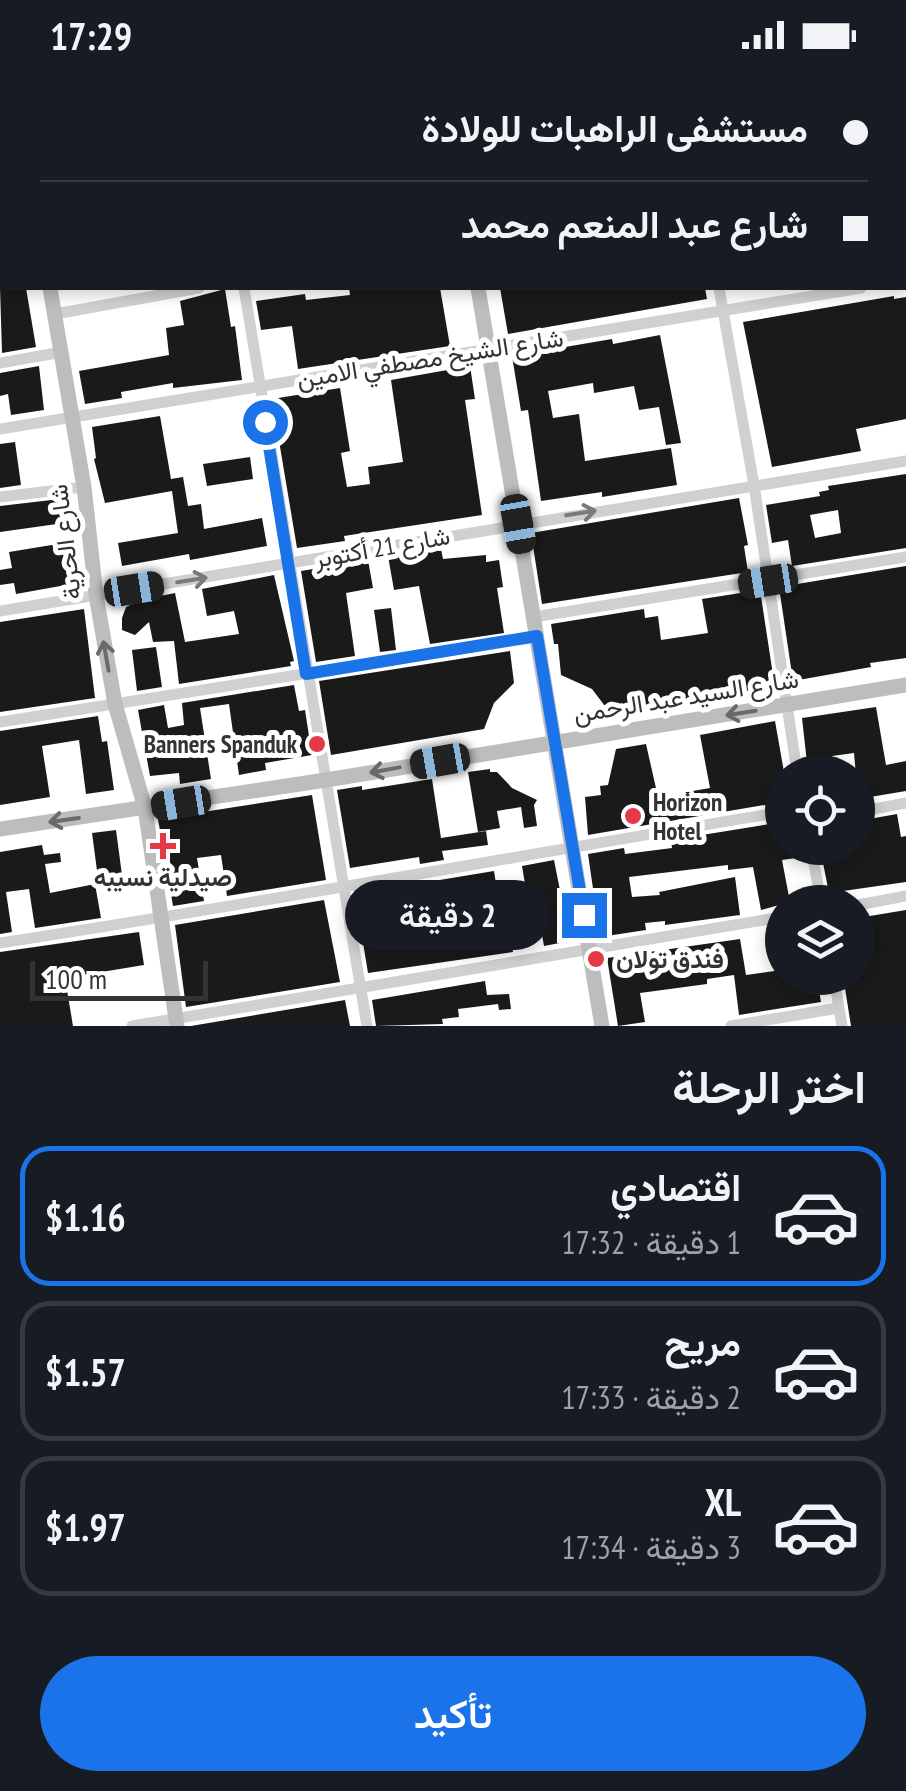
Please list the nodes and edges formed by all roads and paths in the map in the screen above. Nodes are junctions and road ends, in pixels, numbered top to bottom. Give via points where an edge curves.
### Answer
1 (50, 290) edge
2 (188, 290) edge
3 (244, 290) edge
4 (478, 290) edge
5 (719, 290) edge
6 (848, 290) edge
7 (723, 310) junction
8 (55, 314) junction
9 (488, 349) junction
10 (62, 352) junction
11 (0, 363) edge
12 (259, 386) junction
13 (73, 416) junction
14 (0, 428) edge
15 (906, 461) edge
16 (754, 485) junction
17 (84, 487) junction
18 (0, 497) edge
19 (518, 524) junction
20 (906, 557) edge
21 (288, 564) junction
22 (768, 581) junction
23 (96, 596) junction
24 (0, 611) edge
25 (534, 618) junction
26 (537, 636) junction
27 (306, 674) junction
28 (906, 685) edge
29 (115, 704) junction
30 (787, 706) junction
31 (0, 722) edge
32 (554, 741) junction
33 (795, 755) edge
34 (326, 780) junction
35 (906, 802) edge
36 (145, 808) junction
37 (875, 808) edge
38 (765, 815) edge
39 (0, 830) edge
40 (572, 846) junction
41 (342, 885) junction
42 (906, 896) edge
43 (875, 901) edge
44 (160, 919) junction
45 (765, 920) edge
46 (0, 943) edge
47 (589, 950) junction
48 (360, 988) junction
49 (837, 995) edge
50 (839, 1008) junction
51 (176, 1022) edge
52 (132, 1026) edge
53 (367, 1026) edge
54 (602, 1026) edge
55 (731, 1026) edge
56 (842, 1026) edge

1 - 8 street, شارع الحرية
2 - 8 street
3 - 12 street
4 - 9 street
5 - 7 street
6 - 7 street, شارع الشيخ مصطفي الامين
7 - 9 street, شارع الشيخ مصطفي الامين
7 - 16 street
8 - 10 street, شارع الحرية
9 - 12 street, شارع الشيخ مصطفي الامين
9 - 19 street
10 - 11 street
10 - 13 street, شارع الحرية
12 - 13 street, شارع الشيخ مصطفي الامين
12 - 21 street
13 - 14 street, شارع الشيخ مصطفي الامين
13 - 17 street, شارع الحرية
15 - 16 street, شارع 21 أكتوبر
19 -> 16 street, شارع 21 أكتوبر
16 - 22 street
17 - 18 street
17 - 23 street, شارع الحرية
19 - 21 street, شارع 21 أكتوبر
19 - 25 street
20 - 22 street
23 -> 21 street, شارع 21 أكتوبر
21 - 27 street
22 - 25 street
22 - 30 street
23 - 24 street, شارع 21 أكتوبر
29 -> 23 street, شارع الحرية
25 - 26 street
26 - 27 street
26 - 32 street
27 - 29 street
27 - 34 street
28 - 30 street, شارع السيد عبد الرحمن
29 - 31 street
29 - 36 street, شارع الحرية
30 -> 32 street, شارع السيد عبد الرحمن
30 - 33 street
32 -> 34 street, شارع السيد عبد الرحمن
32 - 40 street
34 - 36 street, شارع السيد عبد الرحمن
34 - 41 street
35 - 37 street
36 -> 39 street, شارع السيد عبد الرحمن
36 - 44 street, شارع الحرية
38 - 40 street
40 - 41 street
40 - 47 street
41 - 44 street
41 - 48 street
42 - 43 street
44 - 46 street
44 - 51 street, شارع الحرية
45 - 47 street
47 - 48 street
47 - 54 street
48 - 51 street
48 - 53 street
49 - 50 street
50 - 55 street
50 - 56 street
51 - 52 street

